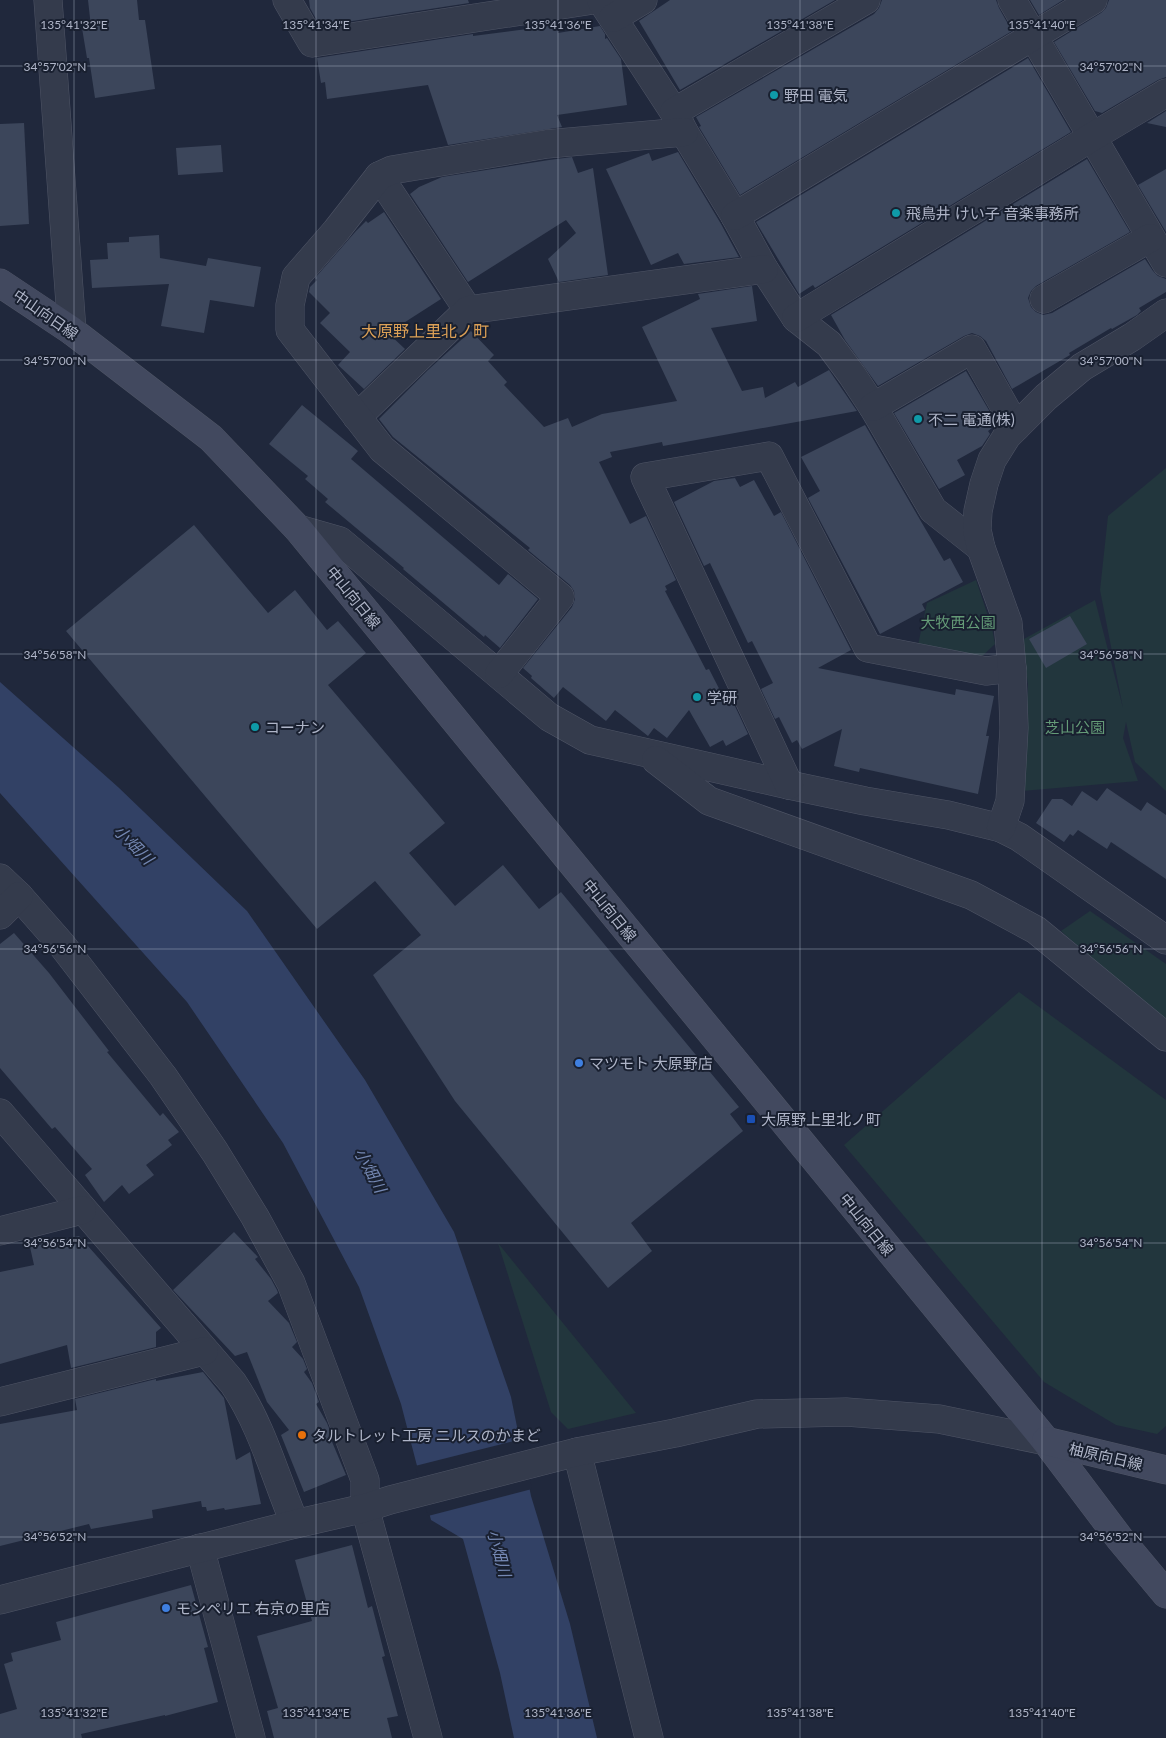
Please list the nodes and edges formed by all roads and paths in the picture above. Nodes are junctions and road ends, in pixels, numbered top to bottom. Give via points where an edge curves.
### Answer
1 (48, 0) edge
2 (287, 0) edge
3 (593, 0) edge
4 (643, 0) edge
5 (866, 0) edge
6 (1012, 0) edge
7 (1093, 0) edge
8 (607, 9) edge
9 (1033, 35) junction
10 (1166, 93) edge
11 (679, 122) junction
12 (1092, 136) junction
13 (379, 176) junction
14 (735, 216) junction
15 (1150, 238) junction
16 (1166, 263) edge
17 (764, 269) junction
18 (0, 282) edge
19 (1044, 299) dead end
20 (468, 310) junction
21 (1166, 313) edge
22 (796, 318) junction
23 (72, 331) junction
24 (873, 407) junction
25 (356, 416) junction
26 (1016, 427) junction
27 (298, 529) junction
28 (981, 548) junction
29 (1012, 668) junction
30 (499, 674) junction
31 (649, 755) junction
32 (789, 786) junction
33 (1001, 828) junction
34 (9, 887) edge
35 (0, 915) edge
36 (1166, 940) edge
37 (1166, 1038) edge
38 (0, 1113) edge
39 (82, 1210) junction
40 (0, 1231) edge
41 (204, 1351) junction
42 (0, 1402) edge
43 (1046, 1441) junction
44 (568, 1454) junction
45 (1166, 1470) edge
46 (377, 1504) junction
47 (295, 1524) junction
48 (200, 1548) junction
49 (1166, 1594) edge
50 (0, 1600) edge
51 (244, 1736) edge
52 (428, 1738) edge
53 (649, 1738) edge

1 - 23 street
2 - 3 street via 312,43
4 - 8 street
5 - 11 street
6 - 9 street
7 - 9 street
8 - 11 street
9 - 12 street
9 - 14 street
10 - 12 street
11 - 13 street via 392,170
11 - 14 street
12 - 15 street
12 - 22 street
13 - 20 street
13 - 25 street via 296,277 290,305 290,330
14 - 17 street
15 - 16 street
15 - 19 street
17 - 20 street
17 - 22 street
18 - 23 main road, 中山向日線
20 - 25 street
21 - 26 street via 1082,367
22 - 24 street via 828,344
23 - 27 main road, 中山向日線 via 211,438
24 - 26 street via 972,349
24 - 28 street via 933,510
25 - 30 street via 382,449 560,597
26 - 28 street via 992,460 984,484 977,530
27 - 30 street via 340,541
27 - 43 main road, 中山向日線
28 - 29 street via 1008,623
29 - 32 street via 986,671 868,648 769,456 645,477
29 - 33 street via 1014,728 1010,801
30 - 31 street via 549,717 590,740
31 - 32 street
31 - 37 street via 709,801 971,895 1036,930
32 - 33 street
33 - 36 street
34 - 35 street
34 - 46 street via 62,945 163,1076 255,1217 291,1282 365,1480
38 - 39 street
39 - 40 street
39 - 41 street
41 - 42 street
41 - 47 street via 223,1370 244,1400
43 - 44 street via 939,1419 846,1412 757,1414
43 - 45 main road, 柚原向日線
43 - 49 main road, 中山向日線
44 - 46 street
44 - 53 street
46 - 47 street
46 - 52 street
47 - 48 street
48 - 50 street
48 - 51 street

